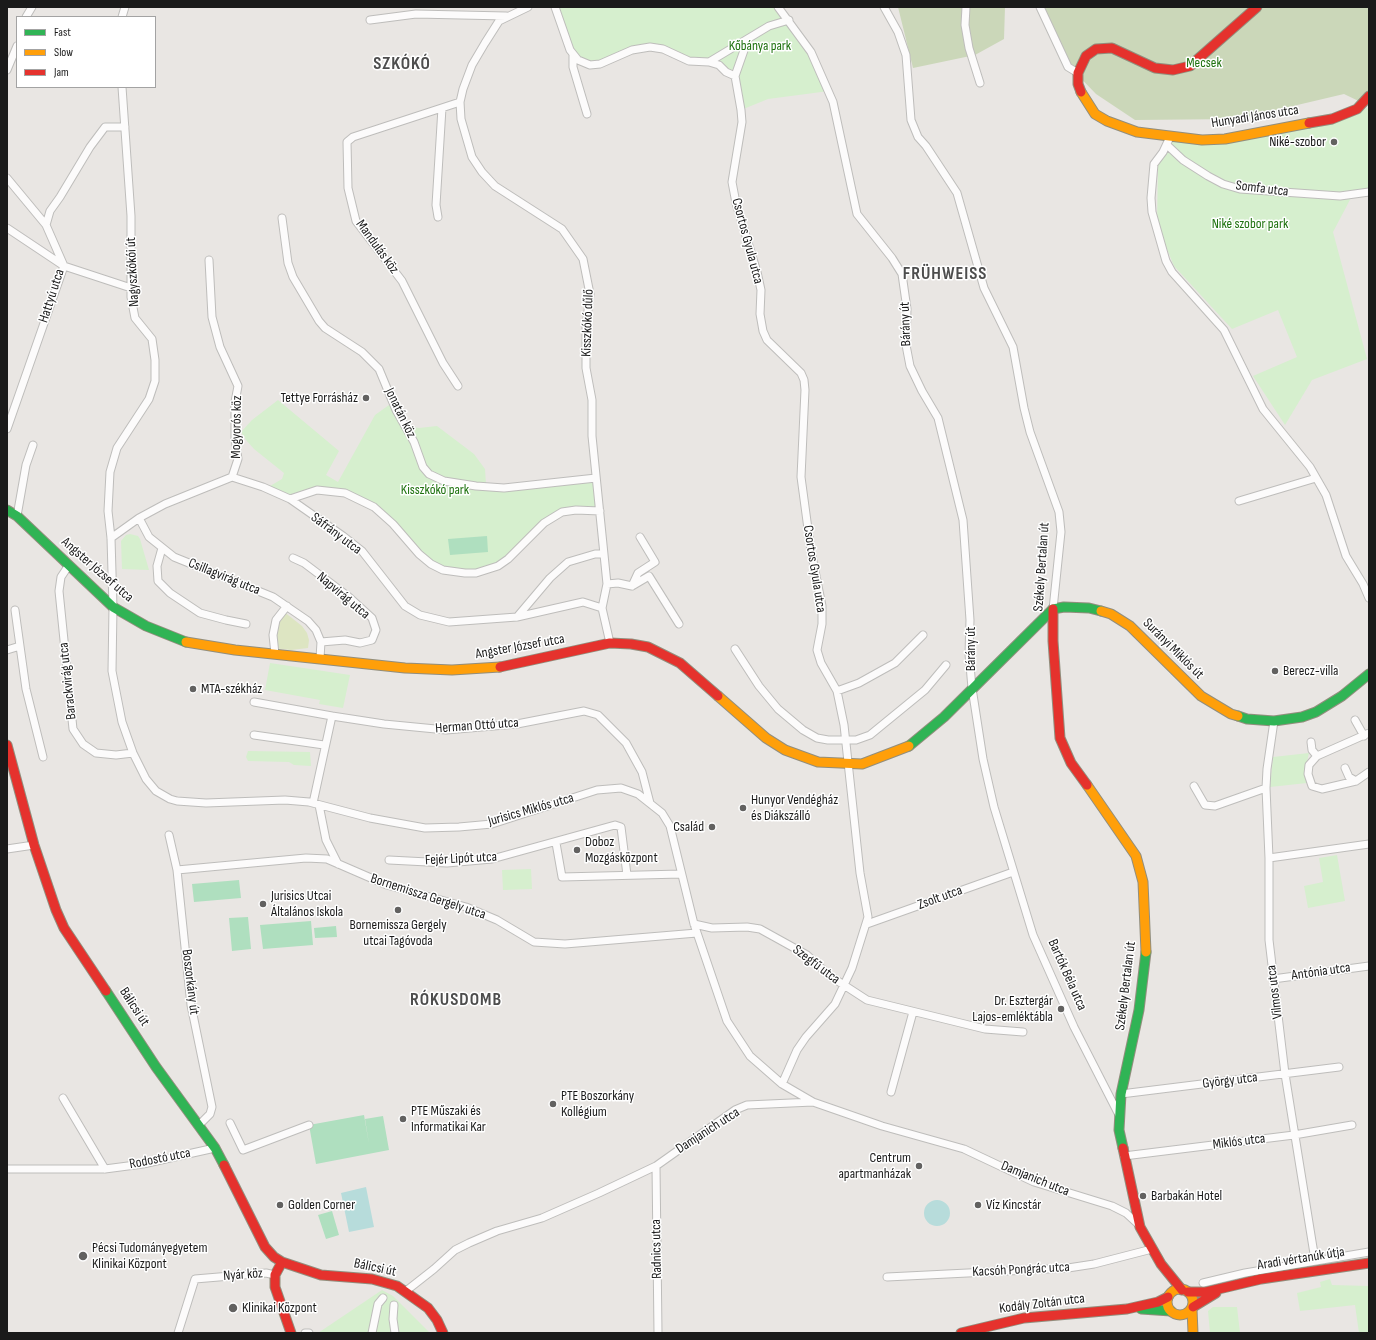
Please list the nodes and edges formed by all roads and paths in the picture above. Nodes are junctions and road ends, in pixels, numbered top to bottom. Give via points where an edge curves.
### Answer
1 (32, 7) edge
2 (528, 7) edge
3 (556, 7) edge
4 (778, 7) edge
5 (884, 7) edge
6 (966, 7) edge
7 (1040, 7) edge
8 (1257, 7) edge
9 (27, 16) edge
10 (507, 16) junction
11 (370, 20) dead end
12 (788, 20) junction
13 (748, 39) junction
14 (16, 48) edge
15 (573, 54) junction
16 (709, 62) junction
17 (7, 70) edge
18 (1078, 73) junction
19 (735, 76) junction
20 (980, 83) dead end
21 (122, 88) edge
22 (1369, 96) edge
23 (460, 102) junction
24 (442, 108) junction
25 (587, 114) dead end
26 (125, 127) junction
27 (1169, 141) junction
28 (7, 178) edge
29 (1369, 192) edge
30 (438, 217) dead end
31 (282, 218) dead end
32 (46, 225) junction
33 (7, 228) edge
34 (209, 260) dead end
35 (64, 266) junction
36 (131, 288) junction
37 (458, 386) dead end
38 (7, 429) edge
39 (33, 446) dead end
40 (232, 478) junction
41 (596, 478) junction
42 (1316, 478) junction
43 (290, 499) junction
44 (1239, 501) dead end
45 (7, 510) edge
46 (600, 511) junction
47 (17, 516) junction
48 (139, 518) junction
49 (640, 537) dead end
50 (111, 538) junction
51 (162, 548) junction
52 (604, 554) junction
53 (293, 558) dead end
54 (69, 565) junction
55 (607, 584) junction
56 (632, 586) junction
57 (1369, 598) edge
58 (287, 606) junction
59 (113, 607) junction
60 (602, 608) junction
61 (1053, 609) junction
62 (15, 610) dead end
63 (517, 617) junction
64 (246, 624) dead end
65 (679, 624) dead end
66 (923, 635) dead end
67 (321, 642) junction
68 (610, 643) junction
69 (20, 646) junction
70 (735, 649) dead end
71 (7, 650) edge
72 (275, 654) junction
73 (320, 658) junction
74 (946, 665) dead end
75 (1369, 674) edge
76 (972, 688) junction
77 (837, 691) junction
78 (254, 702) dead end
79 (332, 716) junction
80 (1355, 720) dead end
81 (1274, 721) junction
82 (1366, 734) edge
83 (254, 735) dead end
84 (846, 741) junction
85 (1311, 742) dead end
86 (7, 745) edge
87 (324, 745) junction
88 (133, 754) junction
89 (1317, 756) junction
90 (43, 757) dead end
91 (848, 765) junction
92 (1345, 768) dead end
93 (1369, 772) edge
94 (1356, 781) junction
95 (1194, 786) dead end
96 (1266, 788) junction
97 (650, 803) junction
98 (316, 804) junction
99 (169, 835) dead end
100 (556, 843) junction
101 (1369, 844) edge
102 (34, 845) junction
103 (7, 849) edge
104 (1269, 858) junction
105 (389, 860) dead end
106 (338, 864) junction
107 (176, 870) junction
108 (1013, 872) junction
109 (680, 874) junction
110 (627, 875) junction
111 (694, 924) junction
112 (867, 924) junction
113 (697, 933) junction
114 (1369, 966) edge
115 (1273, 979) junction
116 (845, 986) junction
117 (913, 1012) junction
118 (1022, 1032) dead end
119 (1339, 1067) dead end
120 (1285, 1074) junction
121 (782, 1084) junction
122 (891, 1092) dead end
123 (1122, 1094) junction
124 (63, 1098) dead end
125 (813, 1102) junction
126 (1119, 1115) junction
127 (230, 1123) dead end
128 (199, 1125) junction
129 (309, 1125) dead end
130 (1352, 1125) dead end
131 (1294, 1135) junction
132 (215, 1148) junction
133 (1124, 1156) junction
134 (656, 1166) junction
135 (7, 1168) edge
136 (105, 1169) junction
137 (1140, 1227) junction
138 (1152, 1249) junction
139 (1369, 1252) edge
140 (1315, 1260) junction
141 (282, 1262) junction
142 (1369, 1263) edge
143 (1161, 1264) junction
144 (1245, 1273) junction
145 (275, 1275) junction
146 (887, 1277) dead end
147 (1203, 1283) dead end
148 (1237, 1285) junction
149 (1227, 1288) junction
150 (406, 1291) junction
151 (1185, 1291) junction
152 (1169, 1296) junction
153 (382, 1298) dead end
154 (394, 1305) dead end
155 (1192, 1308) junction
156 (1127, 1309) junction
157 (1173, 1313) junction
158 (178, 1333) edge
159 (291, 1333) edge
160 (305, 1333) edge
161 (309, 1333) edge
162 (372, 1333) edge
163 (395, 1333) edge
164 (443, 1333) edge
165 (658, 1333) edge
166 (961, 1333) edge
167 (1189, 1333) edge
168 (1193, 1333) edge

1 - 9 street
2 - 10 street
3 - 15 street
4 - 12 street, Bárány út
5 - 61 street, Székely Bertalan út via 898,32 906,55 911,120 918,137 956,193 984,288 1013,347 1030,432 1059,512 1060,544
6 - 20 street via 965,25 969,48
7 - 18 street via 1068,67
8 - 18 street via 1190,66 1173,70 1155,68 1117,50 1102,47 1086,56
10 - 11 street via 416,14
10 - 23 street via 499,21 484,43 472,65
12 - 13 street via 769,26
12 - 76 street, Bárány út via 811,52 833,102 857,214 902,274 907,309 906,345 910,366 938,418 963,520
13 - 16 street
13 - 19 street
14 - 17 street
15 - 16 street via 578,60 590,65 600,64 632,50 650,47 663,49 689,61
15 - 25 street via 573,66
16 - 19 street via 720,65 726,72
18 - 27 street, Hunyadi János utca via 1081,93 1095,114 1137,132
19 - 77 street, Csortos Gyula utca via 742,122 732,182 758,272 763,331 804,380 801,477 811,551 822,606 822,624 817,650
21 - 26 street, Nagyszkókói út
22 - 27 street, Hunyadi János utca via 1357,109 1332,119 1225,138
23 - 24 street, Mandulás köz
23 - 41 street, Kisszkókó dűlő via 467,143 482,172 495,186 562,229 583,259 590,294 586,368 592,400
24 - 30 street via 436,205
24 - 37 street, Mandulás köz via 353,137 347,142 348,188 356,221 402,281 443,363
26 - 32 street via 104,127 50,211
26 - 36 street, Nagyszkókói út via 131,216
27 - 29 street, Somfa utca via 1183,160 1224,184 1240,188 1340,196
27 - 42 street via 1154,164 1151,198 1152,212 1166,261 1172,272 1224,330 1263,409
28 - 32 street, Hattyú utca
31 - 41 street, Jonatán köz via 289,269 302,292 325,328 362,352 379,368 396,410 414,442 423,467 429,474 444,481 504,488
32 - 35 street, Hattyú utca
33 - 35 street
34 - 40 street, Mogyorós köz via 212,317 220,347 238,386 235,402 235,438 238,459
35 - 36 street
35 - 38 street, Hattyú utca
36 - 50 street, Nagyszkókói út via 135,318 152,339 155,381 149,399 117,448 110,472 108,511
39 - 47 street via 26,465
40 - 43 street, Sáfrány utca via 263,487
40 - 48 street via 165,504
41 - 46 street, Kisszkókó dűlő
42 - 44 street
42 - 57 street via 1326,495 1346,556
43 - 46 street via 317,490 345,492 374,506 431,564 443,570 465,573 476,573 498,566 544,523 562,512
43 - 63 street, Sáfrány utca via 362,551 405,606 420,616 449,622
45 - 47 street, Angster József utca
46 - 52 street, Kisszkókó dűlő
47 - 54 street, Angster József utca
48 - 50 street
48 - 51 street, Csillagvirág utca via 149,536
49 - 56 street via 655,562 638,573
50 - 59 street, Nagyszkókói út
51 - 58 street, Csillagvirág utca via 174,557 273,597
51 - 64 street via 157,566 158,581 170,593 200,613
52 - 55 street, Kisszkókó dűlő
52 - 63 street via 568,562 556,570
53 - 67 street, Napvirág utca via 304,563 349,597 372,618 376,630 372,640 360,643 344,640
54 - 59 street, Angster József utca
54 - 88 street, Barackvirág utca via 61,577 59,591 73,729 83,744 96,753 116,756
55 - 56 street
55 - 60 street, Kisszkókó dűlő
56 - 65 street via 649,576
58 - 67 street, Csillagvirág utca via 308,621 316,630
58 - 72 street via 276,620 273,635
59 - 72 street, Angster József utca via 146,626 188,643
59 - 88 street, Jurisics Miklós utca via 112,671 116,698
60 - 63 street, Sáfrány utca via 583,602
60 - 68 street, Kisszkókó dűlő
61 - 76 street
61 - 81 street, Surányi Miklós út via 1089,608 1110,614 1130,626 1181,678 1215,706 1247,719
61 - 123 street, Székely Bertalan út via 1060,738 1072,763 1136,856 1143,882 1146,956
62 - 69 street
66 - 77 street via 895,663 859,683
67 - 73 street
68 - 73 street, Angster József utca via 495,668 405,668
68 - 91 street, Angster József utca via 648,647 680,663 766,738 785,750 818,762
69 - 71 street
69 - 90 street via 26,689
70 - 84 street via 773,703 803,730 816,738
72 - 73 street, Angster József utca
74 - 84 street via 925,690 885,724 870,734
75 - 81 street, Surányi Miklós út via 1342,696 1316,712
76 - 91 street, Angster József utca via 944,717 911,745 875,760
76 - 108 street, Bartók Béla utca via 983,759
77 - 84 street, Csortos Gyula utca
78 - 79 street, Herman Ottó utca
79 - 87 street
79 - 97 street, Herman Ottó utca via 446,730 516,724 584,711 598,715 626,743 645,778
80 - 82 street
81 - 96 street, Vilmos utca
82 - 89 street
83 - 87 street
84 - 91 street, Csortos Gyula utca
85 - 89 street via 1312,750
86 - 102 street, Bálicsi út
87 - 98 street
88 - 98 street, Jurisics Miklós utca via 146,779 156,791 177,801 206,803 286,800
89 - 94 street via 1309,765 1308,774 1312,786 1322,789
91 - 112 street, Csortos Gyula utca
92 - 94 street via 1349,777
93 - 94 street
95 - 96 street via 1205,805 1215,806
96 - 104 street, Vilmos utca
97 - 98 street, Jurisics Miklós utca via 638,794 621,788 597,790 492,824 425,828 370,818
97 - 109 street, Jurisics Miklós utca via 662,813 670,826
98 - 106 street via 326,840
99 - 107 street, Boszorkány út
100 - 105 street, Fejér Lipót utca via 492,860 447,863
100 - 110 street via 562,877
100 - 110 street, Fejér Lipót utca via 600,828 622,826
101 - 104 street
102 - 103 street
102 - 128 street, Bálicsi út via 64,928 156,1067
104 - 115 street, Vilmos utca via 1269,940
106 - 107 street via 327,859 306,858
106 - 113 street, Bornemissza Gergely utca via 387,885 466,907 497,920 534,942 565,944
107 - 128 street, Boszorkány út via 191,1005 212,1107 210,1114
108 - 112 street, Zsolt utca
108 - 126 street, Bartók Béla utca via 1033,934 1074,1026
109 - 110 street
109 - 111 street, Jurisics Miklós utca
111 - 113 street, Jurisics Miklós utca
111 - 116 street, Szegfű utca via 712,928 760,929 807,955
112 - 116 street, Csortos Gyula utca
113 - 121 street, Jurisics Miklós utca via 727,1021 750,1056
114 - 115 street, Antónia utca
115 - 120 street, Vilmos utca
116 - 117 street, Szegfű utca via 867,1000
116 - 121 street, Csortos Gyula utca via 835,1004 797,1050
117 - 118 street, Szegfű utca via 985,1029
117 - 122 street
119 - 120 street, György utca
120 - 123 street, György utca
120 - 131 street, Vilmos utca
121 - 125 street, Jurisics Miklós utca
123 - 126 street, Székely Bertalan út
124 - 136 street
125 - 134 street, Damjanich utca via 747,1105 735,1110
125 - 137 street, Damjanich utca via 882,1126 964,1149 1034,1182 1112,1206 1126,1213
126 - 133 street, Bartók Béla utca
127 - 129 street via 243,1150
128 - 132 street, Bálicsi út
130 - 131 street, Miklós utca
131 - 133 street, Miklós utca
131 - 140 street, Vilmos utca
132 - 136 street, Rodostó utca via 143,1164
132 - 141 street, Bálicsi út via 265,1247
133 - 137 street, Bartók Béla utca
134 - 150 street, Damjanich utca via 542,1218 497,1231 469,1243 455,1250
134 - 165 street, Radnics utca
135 - 136 street, Rodostó utca
137 - 138 street, Bartók Béla utca
138 - 143 street, Bartók Béla utca
138 - 146 street, Kacsóh Pongrác utca via 1068,1268
139 - 140 street, Aradi vértanúk útja
140 - 144 street, Aradi vértanúk útja
141 - 145 street
141 - 150 street, Bálicsi út via 321,1275 336,1274 385,1281
142 - 148 street, Aradi vértanúk útja
143 - 151 street, Bartók Béla utca
143 - 152 street, Bartók Béla utca
144 - 147 street, Aradi vértanúk útja
144 - 148 street, Aradi vértanúk útja
145 - 158 street, Nyár köz via 266,1273 195,1279
145 - 159 street via 275,1287
148 - 149 street, Aradi vértanúk útja
149 - 151 street, Aradi vértanúk útja via 1206,1292
149 - 155 street, Aradi vértanúk útja
150 - 164 street, Bálicsi út via 428,1308
151 - 152 street
151 - 155 street via 1193,1299
152 - 156 street, Kodály Zoltán utca via 1158,1302
152 - 157 street via 1168,1305
153 - 162 street via 378,1304
154 - 163 street via 392,1319
155 - 157 street via 1186,1314
155 - 168 street
156 - 157 street, Kodály Zoltán utca
156 - 166 street, Kodály Zoltán utca via 1024,1318
157 - 167 street via 1183,1322
160 - 161 street

